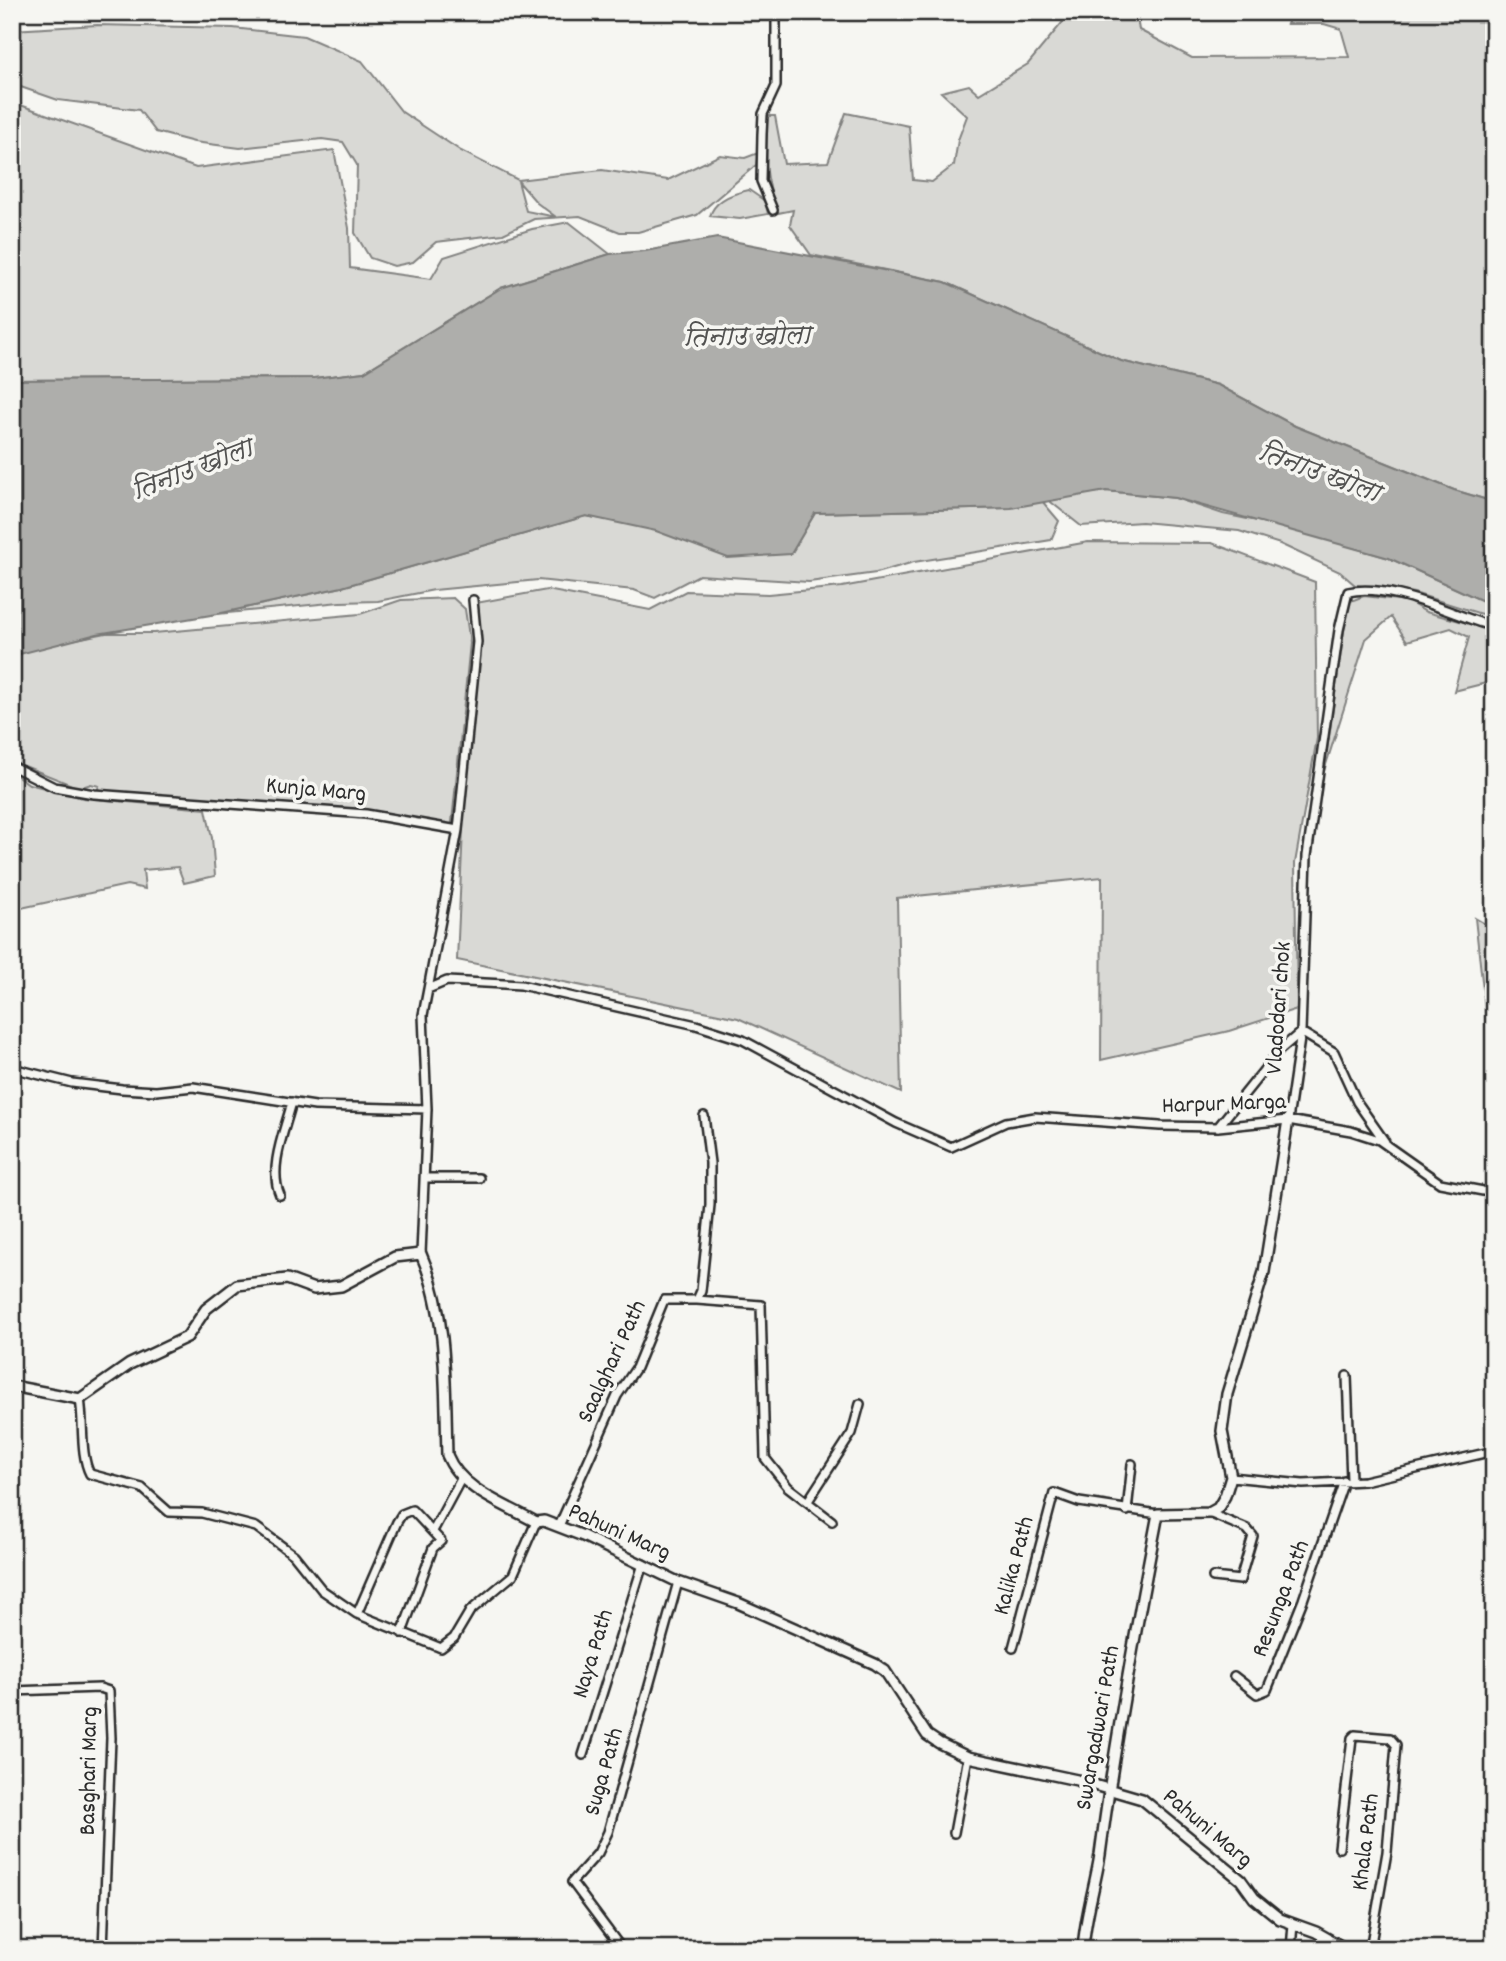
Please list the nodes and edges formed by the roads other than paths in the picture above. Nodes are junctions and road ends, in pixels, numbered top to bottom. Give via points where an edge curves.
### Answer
1 (776, 12) edge
2 (773, 210) dead end
3 (473, 600) dead end
4 (1494, 627) edge
5 (12, 766) edge
6 (458, 830) junction
7 (428, 989) junction
8 (1301, 1032) junction
9 (12, 1068) edge
10 (292, 1102) junction
11 (427, 1109) junction
12 (704, 1115) dead end
13 (1288, 1120) junction
14 (1218, 1127) junction
15 (1389, 1148) junction
16 (425, 1178) junction
17 (479, 1178) dead end
18 (1494, 1194) edge
19 (280, 1195) dead end
20 (421, 1254) junction
21 (697, 1300) junction
22 (1347, 1376) dead end
23 (12, 1386) edge
24 (80, 1399) junction
25 (860, 1404) dead end
26 (1494, 1451) edge
27 (1132, 1464) dead end
28 (1231, 1477) junction
29 (461, 1479) junction
30 (1348, 1481) junction
31 (808, 1501) junction
32 (1127, 1511) junction
33 (1209, 1513) junction
34 (1158, 1514) junction
35 (832, 1521) dead end
36 (536, 1522) junction
37 (559, 1527) junction
38 (433, 1531) junction
39 (643, 1564) junction
40 (1213, 1577) dead end
41 (678, 1582) junction
42 (357, 1614) junction
43 (402, 1633) junction
44 (1013, 1648) dead end
45 (1234, 1676) dead end
46 (12, 1690) edge
47 (583, 1755) dead end
48 (968, 1757) junction
49 (1107, 1788) junction
50 (954, 1833) dead end
51 (1339, 1847) dead end
52 (1293, 1924) junction
53 (1337, 1946) edge
54 (103, 1949) edge
55 (622, 1949) edge
56 (1083, 1949) edge
57 (1291, 1949) edge
58 (1346, 1949) edge
59 (1370, 1949) edge

1 - 2 street via 776,86 763,114 761,181
3 - 6 street via 477,642
4 - 8 street, Vladodari chok via 1400,595 1363,589 1348,592 1307,856
5 - 6 street, Kunja Marg via 54,787 94,794 366,814
6 - 7 street
7 - 11 street via 423,1015
7 - 14 street, Harpur Marga via 447,981 521,985 696,1025 743,1040 908,1129 951,1147 1017,1118 1035,1116 1106,1124
8 - 13 street, Vladodari chok
8 - 14 street
8 - 15 street via 1334,1052 1357,1102
9 - 10 street via 72,1083 156,1091 222,1089
10 - 11 street via 338,1108
10 - 19 street via 276,1169
11 - 16 street
12 - 21 street via 710,1205
13 - 14 street, Harpur Marga
13 - 15 street, Harpur Marga via 1351,1131
13 - 28 street, Vladodari chok via 1264,1272 1227,1394 1222,1431
15 - 18 street, Harpur Marga via 1440,1183
16 - 17 street
16 - 20 street
20 - 24 street via 395,1257 341,1286 314,1289 287,1279 237,1285 206,1309 187,1337 130,1364
20 - 29 street via 437,1308 447,1455
21 - 31 street via 761,1305 765,1458 788,1486
21 - 37 street, Saalghari Path via 664,1300
22 - 30 street
23 - 24 street
24 - 42 street via 85,1425 83,1452 90,1474 142,1488 169,1512 202,1513 256,1527 294,1555 322,1590
25 - 31 street via 852,1433
26 - 30 street
27 - 32 street
28 - 30 street via 1303,1484
28 - 33 street via 1218,1508
29 - 36 street, Pahuni Marg
29 - 38 street
30 - 45 street, Resunga Path via 1267,1690 1257,1694
31 - 35 street
32 - 34 street
32 - 44 street, Kalika Path via 1054,1493
33 - 34 street
33 - 40 street via 1251,1531 1253,1540 1240,1580
34 - 49 street, Swargadwari Path
36 - 37 street, Pahuni Marg
36 - 43 street via 513,1575 470,1611 449,1643 440,1648
37 - 39 street, Pahuni Marg
38 - 42 street via 412,1510 402,1514
38 - 43 street via 441,1541 433,1548
39 - 41 street, Pahuni Marg
39 - 47 street, Naya Path
41 - 48 street, Pahuni Marg via 738,1603 875,1664 885,1671 927,1735
41 - 55 street, Suga Path via 608,1832 598,1853 572,1882
42 - 43 street
46 - 54 street, Basghari Marg via 109,1691
48 - 49 street, Pahuni Marg
48 - 50 street
49 - 52 street, Pahuni Marg via 1142,1799 1241,1880 1254,1898
49 - 56 street, Swargadwari Path
51 - 59 street, Khala Path via 1352,1738 1370,1735 1395,1741 1387,1852
52 - 53 street, Pahuni Marg
52 - 57 street
53 - 58 street, Pahuni Marg

